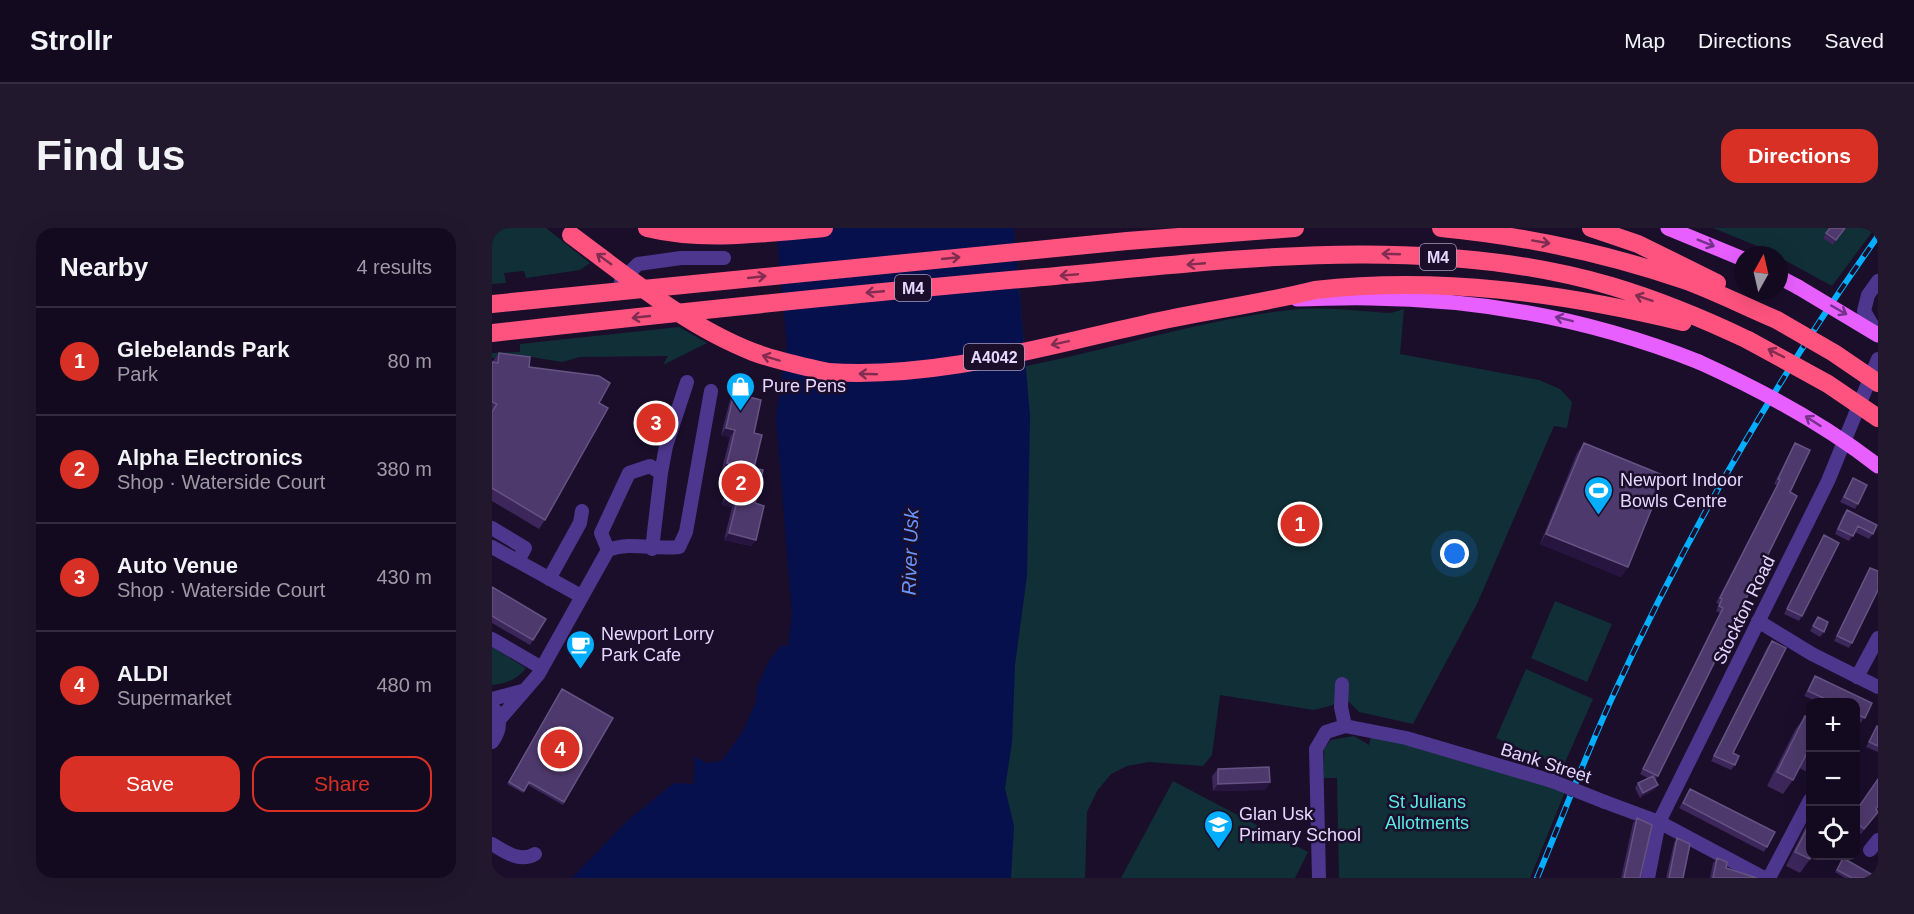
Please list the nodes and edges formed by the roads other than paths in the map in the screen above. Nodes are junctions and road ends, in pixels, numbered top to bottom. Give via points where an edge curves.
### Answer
1 (647, 228) edge
2 (824, 228) edge
3 (1295, 228) edge
4 (1441, 228) edge
5 (1591, 228) edge
6 (1668, 228) edge
7 (566, 232) edge
8 (1734, 255) edge
9 (724, 258) dead end
10 (1878, 281) edge
11 (1788, 282) edge
12 (612, 292) junction
13 (1282, 299) junction
14 (492, 304) edge
15 (1777, 320) junction
16 (492, 333) edge
17 (1878, 335) edge
18 (1743, 337) junction
19 (1834, 353) junction
20 (1878, 359) edge
21 (1878, 374) edge
22 (687, 382) dead end
23 (1878, 383) edge
24 (711, 391) dead end
25 (1878, 418) edge
26 (1878, 466) edge
27 (661, 473) junction
28 (582, 511) dead end
29 (492, 528) edge
30 (492, 547) edge
31 (652, 549) junction
32 (608, 550) junction
33 (518, 561) junction
34 (549, 579) junction
35 (581, 596) junction
36 (1758, 621) junction
37 (1878, 638) edge
38 (492, 639) edge
39 (542, 668) junction
40 (1857, 676) junction
41 (1342, 684) dead end
42 (1878, 687) edge
43 (522, 691) junction
44 (492, 699) edge
45 (492, 706) edge
46 (499, 720) junction
47 (1346, 726) junction
48 (492, 742) edge
49 (1807, 806) edge
50 (1659, 822) junction
51 (492, 844) edge
52 (535, 854) dead end
53 (1319, 878) edge
54 (1648, 878) edge
55 (1764, 878) edge
56 (1770, 878) edge

1 - 2 highway via 723,236
12 -> 3 highway, M4
4 -> 15 highway, M4 via 1608,256 1686,281
5 - 15 highway, M4 via 1676,261
6 -> 8 main road
13 -> 7 highway, A4042, bridge via 910,372 828,372 753,352 719,336
9 - 12 street via 638,264
10 - 17 street via 1868,295 1864,311
11 -> 17 main road, bridge
12 - 14 highway, M4
13 - 18 highway, M4 via 1359,285 1495,288 1665,318
26 -> 13 main road, bridge via 1764,392 1699,362 1613,332 1555,317 1438,302
15 - 19 highway, M4, bridge
18 -> 16 highway, M4 via 1610,286 1486,261 1364,253 1128,269
25 -> 18 highway, M4, bridge via 1820,379
19 - 21 street, bridge
19 - 23 highway, M4, bridge
20 - 36 street, Stockton Road via 1828,481
22 - 27 street
24 - 31 street via 686,532 679,547
27 - 31 street
27 - 32 street via 650,466 629,473 602,533
28 - 34 street via 580,523
29 - 33 street via 525,548
30 - 33 street
31 - 32 street via 623,544
32 - 35 street
33 - 34 street
34 - 35 street
35 - 39 street
36 - 40 street
36 - 50 street, Stockton Road
37 - 40 street
38 - 39 street
39 - 43 street
40 - 42 street
41 - 47 street via 1341,707
43 - 44 street
43 - 46 street
45 - 46 street
46 - 48 street
47 - 50 street, Bank Street, bridge via 1406,738 1552,781
47 - 53 street via 1326,732 1315,758
49 - 56 street
50 - 54 street, Stockton Road
50 - 55 street, Bank Street
51 - 52 street via 515,857

